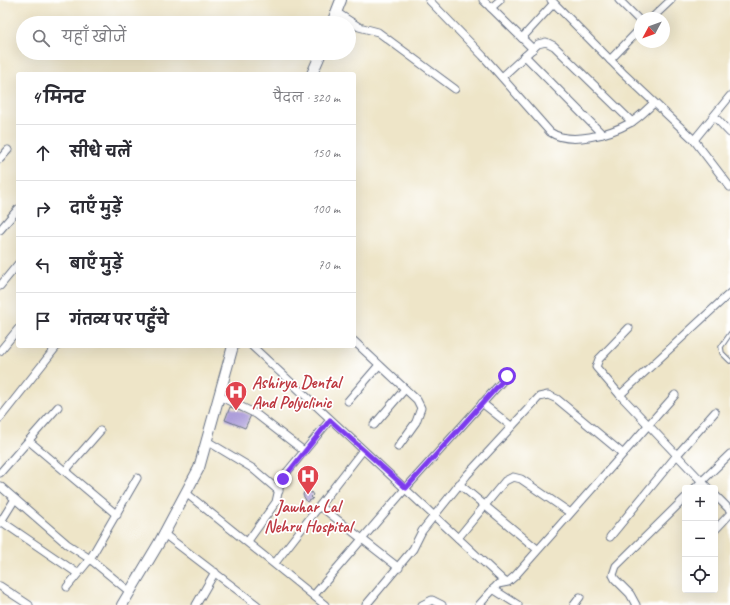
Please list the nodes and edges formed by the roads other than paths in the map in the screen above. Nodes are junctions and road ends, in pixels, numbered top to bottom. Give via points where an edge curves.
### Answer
1 (341, 0) edge
2 (428, 0) edge
3 (483, 0) edge
4 (500, 0) edge
5 (619, 0) edge
6 (671, 0) edge
7 (552, 2) edge
8 (491, 8) junction
9 (336, 12) junction
10 (658, 12) edge
11 (634, 15) edge
12 (335, 16) edge
13 (342, 16) edge
14 (356, 25) edge
15 (634, 36) edge
16 (522, 38) junction
17 (533, 49) junction
18 (525, 56) junction
19 (317, 60) edge
20 (610, 60) junction
21 (313, 72) edge
22 (502, 77) junction
23 (455, 89) dead end
24 (730, 96) edge
25 (654, 103) junction
26 (714, 116) junction
27 (632, 122) junction
28 (730, 133) edge
29 (602, 134) junction
30 (694, 140) junction
31 (8, 150) dead end
32 (0, 159) edge
33 (730, 187) edge
34 (16, 211) edge
35 (0, 230) edge
36 (16, 266) edge
37 (0, 286) edge
38 (730, 293) edge
39 (628, 328) dead end
40 (16, 331) edge
41 (730, 334) edge
42 (356, 343) edge
43 (55, 348) edge
44 (232, 348) edge
45 (254, 348) edge
46 (0, 351) edge
47 (730, 361) edge
48 (380, 365) junction
49 (507, 376) dead end
50 (405, 389) junction
51 (620, 395) junction
52 (675, 395) dead end
53 (219, 396) junction
54 (348, 401) dead end
55 (482, 403) junction
56 (58, 407) dead end
57 (715, 412) dead end
58 (0, 418) edge
59 (330, 420) junction
60 (648, 424) junction
61 (374, 425) dead end
62 (511, 426) junction
63 (100, 431) dead end
64 (29, 441) junction
65 (206, 441) junction
66 (398, 447) dead end
67 (363, 450) junction
68 (304, 451) junction
69 (622, 454) junction
70 (730, 454) edge
71 (676, 455) junction
72 (65, 471) junction
73 (0, 473) edge
74 (137, 478) dead end
75 (702, 482) junction
76 (459, 484) junction
77 (698, 485) edge
78 (705, 485) edge
79 (0, 486) edge
80 (406, 488) junction
81 (279, 491) junction
82 (186, 493) junction
83 (718, 498) edge
84 (15, 499) junction
85 (682, 501) edge
86 (485, 505) junction
87 (320, 506) junction
88 (730, 510) edge
89 (570, 512) junction
90 (730, 514) edge
91 (117, 515) junction
92 (434, 515) junction
93 (1, 522) edge
94 (718, 527) edge
95 (164, 534) junction
96 (610, 537) dead end
97 (458, 538) junction
98 (362, 539) junction
99 (248, 541) junction
100 (537, 549) junction
101 (90, 559) junction
102 (275, 563) junction
103 (399, 568) junction
104 (215, 572) junction
105 (78, 573) junction
106 (505, 582) junction
107 (0, 586) edge
108 (67, 588) dead end
109 (493, 589) junction
110 (130, 592) junction
111 (314, 595) junction
112 (580, 597) dead end
113 (29, 605) edge
114 (122, 605) edge
115 (196, 605) edge
116 (257, 605) edge
117 (325, 605) edge
118 (366, 605) edge
119 (422, 605) edge
120 (442, 605) edge
121 (479, 605) edge
122 (518, 605) edge
123 (574, 605) edge
124 (636, 605) edge

1 - 9 street
2 - 22 street
3 - 8 street
4 - 8 street
5 - 11 street
6 - 10 street
7 - 16 street
7 - 20 street
8 - 16 street
9 - 12 street
9 - 13 street
14 - 23 street via 381,34
15 - 20 street
16 - 17 street
17 - 18 street
17 - 27 street via 542,42 550,43
18 - 22 street
18 - 29 street
19 - 21 street
20 - 25 street
22 - 29 street via 556,136 568,139
24 - 26 street
25 - 27 street
25 - 30 street
26 - 28 street
26 - 30 street
27 - 29 street
30 - 33 street
31 - 32 street
34 - 35 street
36 - 37 street
38 - 51 street
39 - 51 street via 596,364
40 - 46 street
41 - 47 lane via 721,346 722,353
42 - 48 street
43 - 58 street
44 - 53 street
45 - 59 street
48 - 50 street
48 - 54 street
49 - 55 street
50 - 61 street
50 - 66 street via 421,408 416,422
51 - 60 street
52 - 60 street
53 - 65 street
53 - 68 street via 256,414
55 - 62 street
55 - 80 street
56 - 64 street
57 - 71 street
59 - 67 street
59 - 68 street
60 - 69 street
60 - 71 street
62 - 69 street via 534,400 548,395 557,399
62 - 76 street
63 - 72 street
64 - 72 street
64 - 73 street
65 - 81 street via 252,468
65 - 82 street via 199,468
67 - 80 street
67 - 87 street
68 - 81 street via 287,472
69 - 89 street
70 - 75 street
71 - 75 street
71 - 96 street
72 - 91 street
74 - 91 street
75 - 77 street
75 - 78 street
76 - 86 street
76 - 92 street
79 - 84 street
80 - 92 street
80 - 98 street
81 - 99 street via 276,502
82 - 95 street
82 - 99 street
83 - 88 street
84 - 93 street
84 - 101 street via 67,544
85 - 124 street via 616,566 614,578 630,594
86 - 89 street via 505,481 516,477
86 - 97 street
86 - 100 street
87 - 98 street
87 - 102 street
89 - 100 street
90 - 94 street
91 - 101 street
92 - 97 street
92 - 103 street
93 - 105 street
95 - 104 street
95 - 110 street
97 - 106 street
98 - 103 street
98 - 111 street
99 - 102 street
100 - 106 street via 511,580
101 - 105 street
101 - 110 street
102 - 111 street
103 - 118 street
104 - 115 street
104 - 116 street
105 - 108 street
106 - 109 street
107 - 113 street
109 - 121 street
109 - 122 street
110 - 114 street
111 - 117 street
112 - 123 street
119 - 120 street via 432,600

